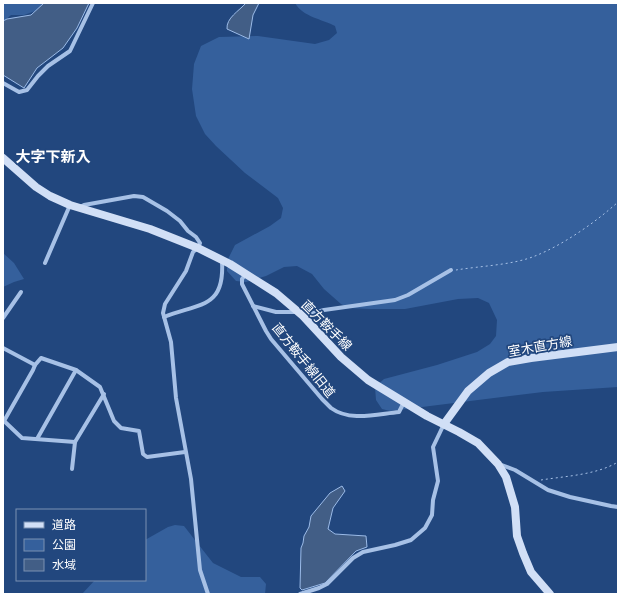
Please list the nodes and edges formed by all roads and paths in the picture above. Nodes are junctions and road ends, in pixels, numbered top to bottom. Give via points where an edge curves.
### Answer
1 (93, 3) edge
2 (3, 83) edge
3 (3, 158) edge
4 (618, 202) edge
5 (70, 205) junction
6 (79, 208) junction
7 (198, 248) junction
8 (222, 261) junction
9 (45, 263) dead end
10 (451, 270) joint
11 (246, 273) junction
12 (20, 292) dead end
13 (253, 306) junction
14 (300, 314) junction
15 (164, 317) junction
16 (3, 318) edge
17 (618, 347) edge
18 (3, 348) edge
19 (35, 365) junction
20 (76, 370) junction
21 (104, 394) junction
22 (404, 402) junction
23 (4, 421) edge
24 (444, 424) junction
25 (36, 439) junction
26 (75, 442) junction
27 (185, 452) junction
28 (618, 462) edge
29 (498, 464) junction
30 (72, 469) dead end
31 (534, 480) junction
32 (618, 506) edge
33 (208, 594) edge
34 (300, 594) edge
35 (550, 594) edge

1 - 2 street via 70,51 48,66 27,90 19,92
3 - 5 main road, 直方鞍手線 via 36,187
4 - 10 path via 589,225 534,257 516,262
5 - 6 main road, 直方鞍手線
5 - 9 street
6 - 7 main road, 直方鞍手線 via 150,229
6 - 7 street via 134,196 143,197 180,221 200,243
7 - 8 main road, 直方鞍手線
7 - 15 street via 193,252 186,271 165,304
8 - 11 main road, 直方鞍手線
8 - 15 street via 223,277 216,296 206,303
10 - 14 street via 395,300
11 - 13 street, 直方鞍手線旧道 via 242,284
11 - 14 main road, 直方鞍手線
12 - 16 street
13 - 14 street via 276,312
13 - 22 street, 直方鞍手線旧道 via 271,339 337,413 355,417 399,412
14 - 22 main road, 直方鞍手線 via 341,357 368,380
15 - 27 street via 171,342 176,398
17 - 24 main road, 室木直方線 via 508,362 468,391
18 - 19 street
19 - 20 street via 41,358
19 - 23 street
20 - 21 street via 100,387
20 - 25 street
21 - 26 street
21 - 27 street via 114,421 121,428 139,431 143,454 147,458
22 - 24 main road, 直方鞍手線
23 - 25 street via 22,438
24 - 29 main road, 直方鞍手線 via 478,444
24 - 34 street via 433,447 438,480 432,515 425,528 410,540 363,552 353,558 327,584
25 - 26 street
26 - 30 street
27 - 33 street via 191,479 200,570
28 - 31 path via 592,472
29 - 31 street
29 - 35 main road, 直方鞍手線 via 506,477 515,507 523,554 532,572
31 - 32 street via 548,490 570,497

